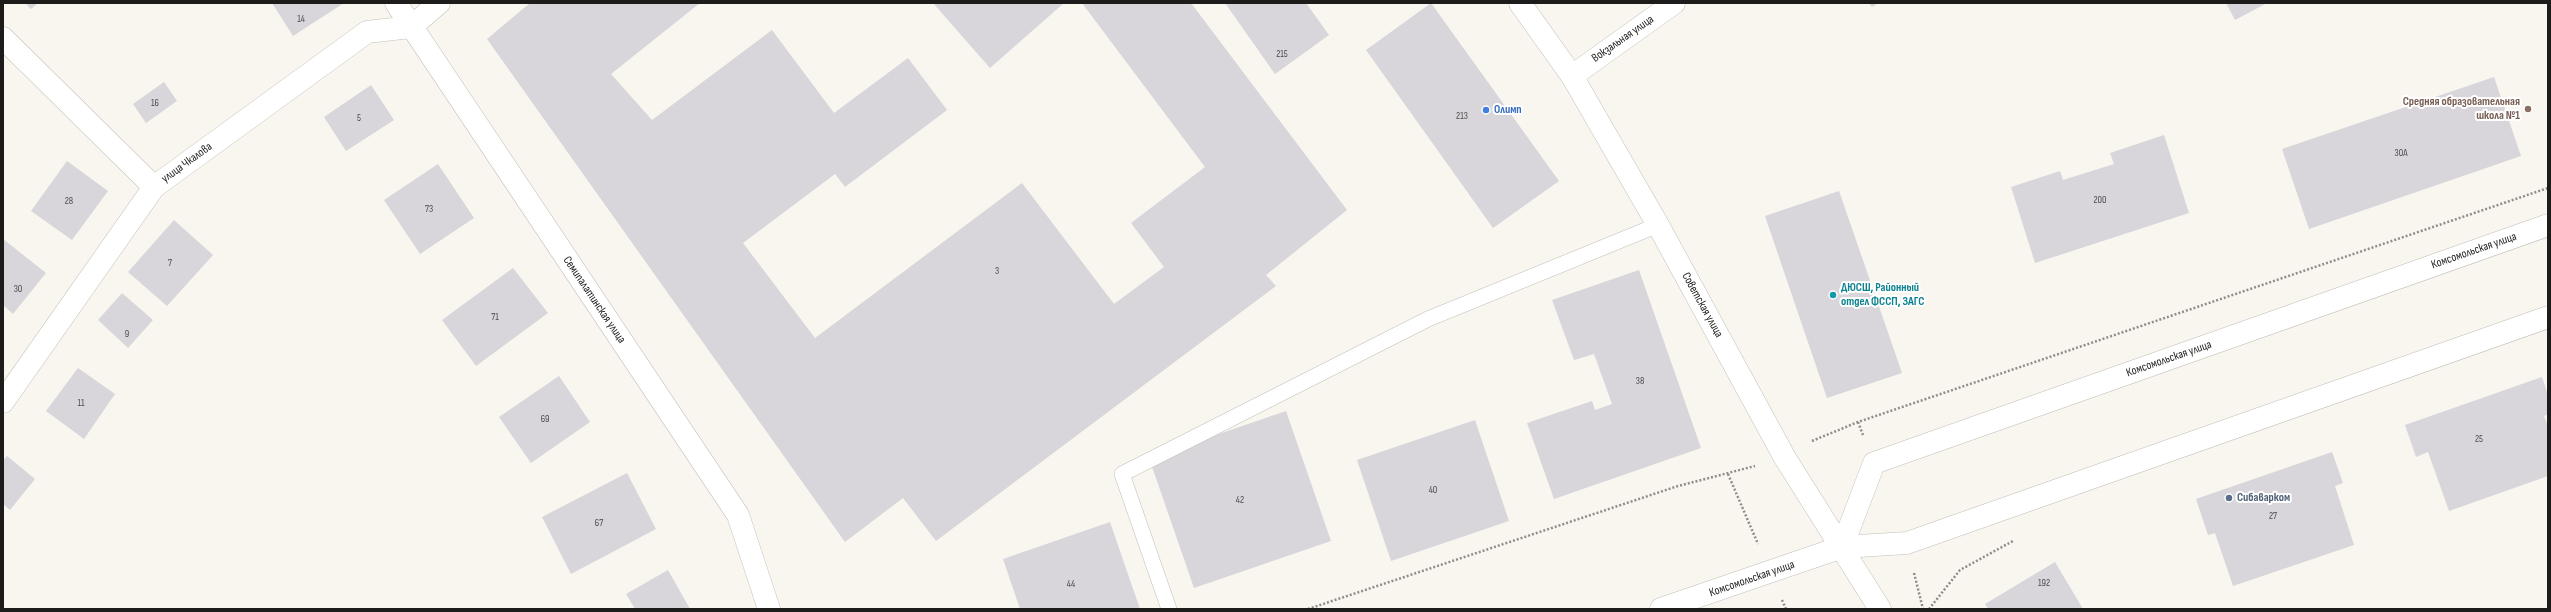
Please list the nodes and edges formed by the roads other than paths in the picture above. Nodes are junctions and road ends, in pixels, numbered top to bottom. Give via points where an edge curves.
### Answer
1 (396, 3) edge
2 (439, 3) edge
3 (1520, 3) edge
4 (1674, 3) edge
5 (411, 28) junction
6 (3, 38) edge
7 (1572, 76) junction
8 (154, 187) junction
9 (1658, 225) junction
10 (2548, 225) edge
11 (2548, 317) edge
12 (3, 402) edge
13 (1842, 547) junction
14 (769, 609) edge
15 (1169, 609) edge
16 (1661, 609) edge
17 (1880, 609) edge

1 - 5 main road, Семипалатинская улица
2 - 5 main road
3 - 7 main road, Советская улица
4 - 7 main road, Вокзальная улица
5 - 8 main road, улица Чкалова via 367,32
5 - 14 main road, Семипалатинская улица via 738,515
6 - 8 main road
7 - 9 main road, Советская улица
8 - 12 main road, улица Чкалова
9 - 13 main road, Советская улица via 1785,458
9 - 15 lane via 1428,319 1122,474
10 - 13 main road, Комсомольская улица via 1874,463
11 - 13 main road, Комсомольская улица via 1907,543
13 - 16 main road, Комсомольская улица
13 - 17 main road, Советская улица

